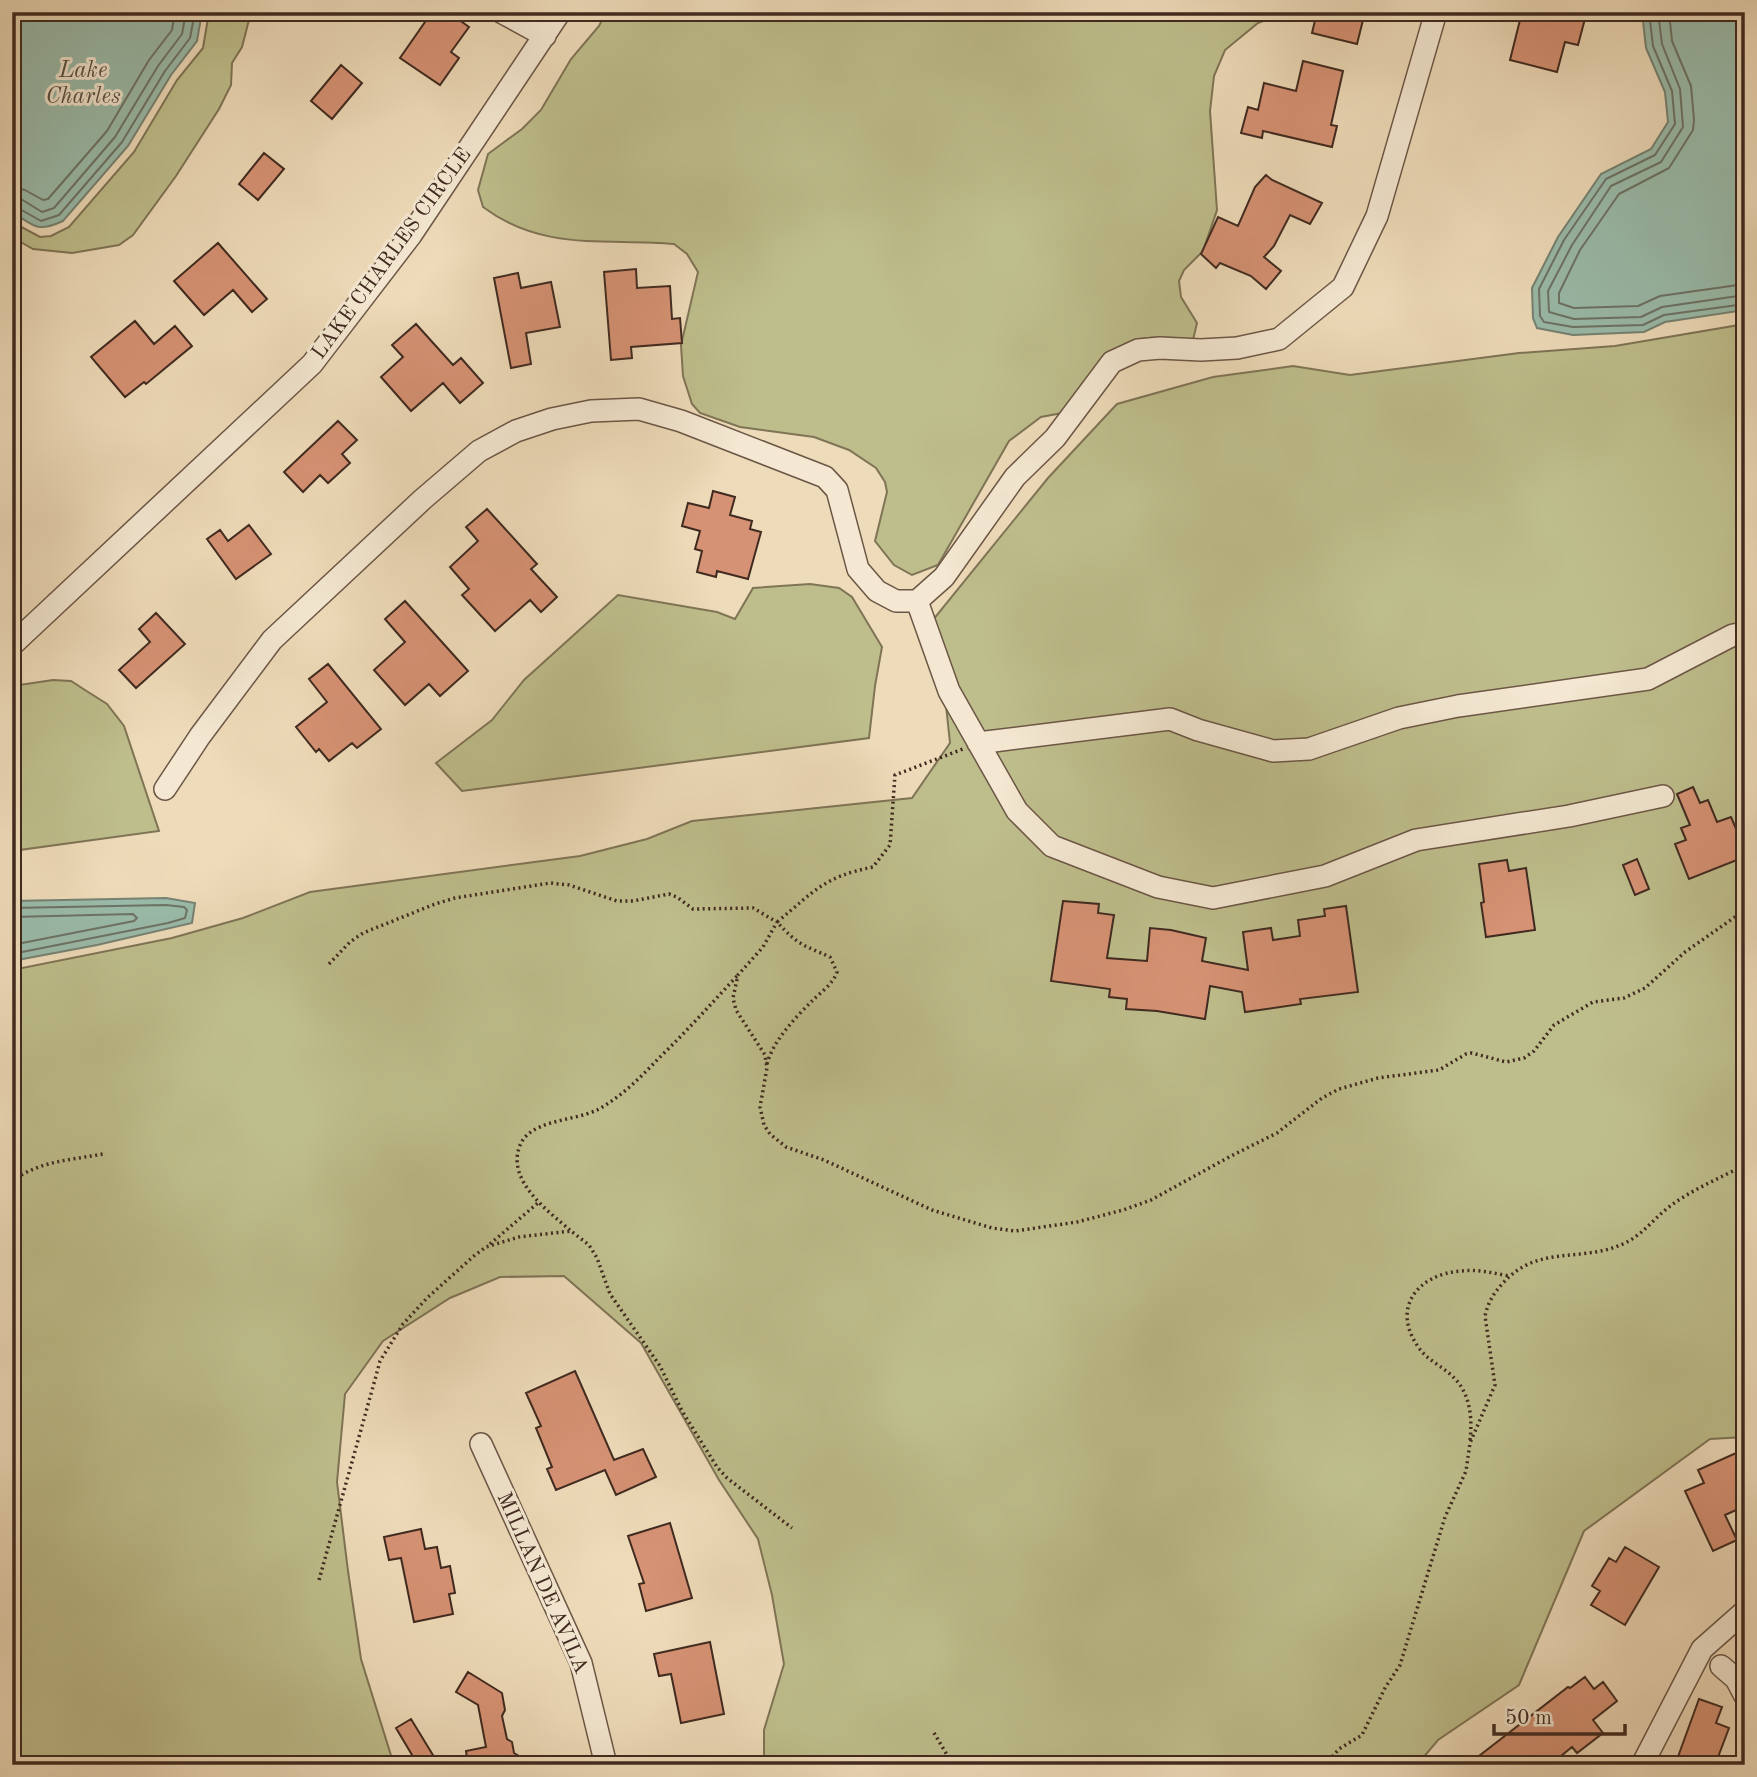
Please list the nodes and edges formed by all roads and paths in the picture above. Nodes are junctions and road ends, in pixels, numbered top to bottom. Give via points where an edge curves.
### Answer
1 (501, 12) edge
2 (560, 12) edge
3 (1436, 12) edge
4 (545, 36) junction
5 (917, 601) junction
6 (1745, 633) edge
7 (12, 645) edge
8 (978, 743) junction
9 (165, 789) dead end
10 (1663, 796) dead end
11 (1745, 910) edge
12 (777, 922) junction
13 (329, 964) dead end
14 (738, 975) junction
15 (766, 1066) junction
16 (103, 1154) dead end
17 (1745, 1165) edge
18 (12, 1181) edge
19 (538, 1202) junction
20 (571, 1231) junction
21 (486, 1247) junction
22 (1509, 1276) junction
23 (1470, 1443) junction
24 (481, 1444) dead end
25 (792, 1528) dead end
26 (319, 1580) dead end
27 (1745, 1611) edge
28 (1721, 1666) dead end
29 (1745, 1696) edge
30 (934, 1733) dead end
31 (606, 1765) edge
32 (953, 1765) edge
33 (1325, 1765) edge
34 (1642, 1765) edge

1 - 4 street
2 - 4 street, LAKE CHARLES CIRCLE
3 - 5 street via 1377,216 1343,287 1279,340 1225,349 1138,350 1112,362 1055,438 1015,477 944,577
4 - 7 street, LAKE CHARLES CIRCLE via 411,235 312,364
5 - 8 street via 949,691
5 - 9 street via 896,601 877,591 858,569 836,489 825,477 639,409 552,419 479,451 272,640
6 - 8 street via 1648,679 1399,718 1309,749 1273,751 1170,719
8 - 10 street via 1017,811 1052,846 1158,887 1213,898 1325,876 1416,840
8 - 12 path via 895,775 890,845 873,867 828,881
11 - 15 path via 1645,988 1624,998 1593,1002 1553,1024 1524,1058 1506,1062 1472,1053 1439,1070 1378,1077 1339,1089 1277,1133 1151,1200 1077,1222 1015,1231 992,1228 932,1210 786,1147 770,1133 762,1116
12 - 13 path via 754,908 693,909 669,894 617,901 550,883 435,904 363,933
12 - 14 path via 763,947
12 - 15 path via 806,948 830,957 836,971 832,982 779,1039
14 - 15 path via 733,998 736,1010 765,1055
14 - 19 path via 626,1091 582,1117 528,1132 517,1161
16 - 18 path via 38,1166
17 - 22 path via 1672,1204 1647,1229 1623,1244 1591,1253 1544,1257
19 - 20 path
19 - 21 path
20 - 21 path via 519,1237
20 - 25 path via 589,1245 610,1294 660,1366 716,1466
21 - 26 path via 403,1324 380,1362
22 - 23 path via 1487,1305 1494,1385
22 - 23 path via 1473,1270 1446,1274 1424,1285 1407,1303 1408,1325 1418,1348 1452,1375 1465,1395
23 - 33 path via 1466,1471 1445,1517 1400,1665 1362,1735 1339,1749
24 - 31 street, MILLAN DE AVILA via 581,1663
27 - 34 street via 1702,1649
28 - 29 street via 1736,1679
30 - 32 path

